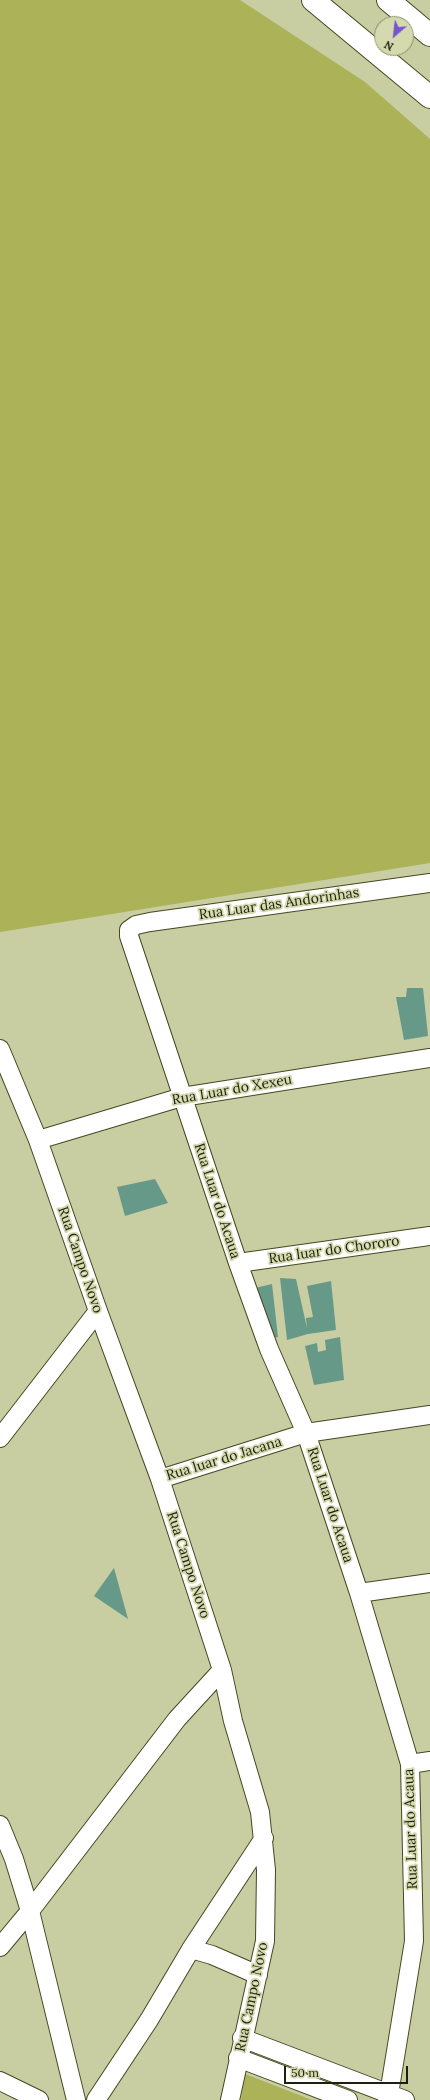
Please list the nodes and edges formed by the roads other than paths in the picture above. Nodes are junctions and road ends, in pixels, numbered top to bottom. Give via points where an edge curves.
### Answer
1 (312, 0) edge
2 (388, 0) edge
3 (430, 35) edge
4 (430, 97) edge
5 (430, 883) edge
6 (129, 930) joint
7 (0, 1049) edge
8 (430, 1058) edge
9 (182, 1097) junction
10 (38, 1140) junction
11 (430, 1236) edge
12 (238, 1264) junction
13 (98, 1311) junction
14 (430, 1415) edge
15 (306, 1434) junction
16 (0, 1438) edge
17 (160, 1479) junction
18 (430, 1583) edge
19 (359, 1593) junction
20 (222, 1670) junction
21 (430, 1761) edge
22 (410, 1764) junction
23 (0, 1826) edge
24 (264, 1838) junction
25 (30, 1911) junction
26 (422, 1940) edge
27 (0, 1947) edge
28 (191, 1949) junction
29 (258, 1975) junction
30 (242, 2038) junction
31 (238, 2058) junction
32 (0, 2081) edge
33 (394, 2098) edge
34 (39, 2100) edge
35 (76, 2100) edge
36 (96, 2100) edge
37 (230, 2100) edge
38 (348, 2100) edge

1 - 4 highway
2 - 3 highway
5 - 6 street, Rua Luar das Andorinhas via 150,922 136,925
6 - 9 street, Rua Luar do Acaua via 130,943
7 - 10 street, Rua Campo Novo
8 - 9 street, Rua Luar do Xexeu
9 - 10 street, Rua Luar do Xexeu
9 - 12 street, Rua Luar do Acaua
10 - 13 street, Rua Campo Novo
11 - 12 street, Rua luar do Chororo
12 - 15 street, Rua Luar do Acaua via 269,1349
13 - 16 street
13 - 17 street, Rua Campo Novo
14 - 15 street, Rua luar do Jacana
15 - 17 street, Rua luar do Jacana
15 - 19 street, Rua Luar do Acaua
17 - 20 street, Rua Campo Novo
18 - 19 street
19 - 22 street, Rua Luar do Acaua
20 - 24 street, Rua Campo Novo via 233,1721 260,1812
20 - 25 street via 177,1719
21 - 22 street
22 - 26 street, Rua Luar do Acaua
23 - 25 street via 14,1859
24 - 28 street
24 - 29 street, Rua Campo Novo via 265,1941
25 - 27 street
25 - 35 street
26 - 33 street, Rua Luar do Acaua
28 - 29 street via 212,1955
28 - 36 street via 149,2020
29 - 30 street, Rua Campo Novo
30 - 31 street, Rua Campo Novo
30 - 33 street
31 - 37 street, Rua Campo Novo
31 - 38 street
32 - 34 street

